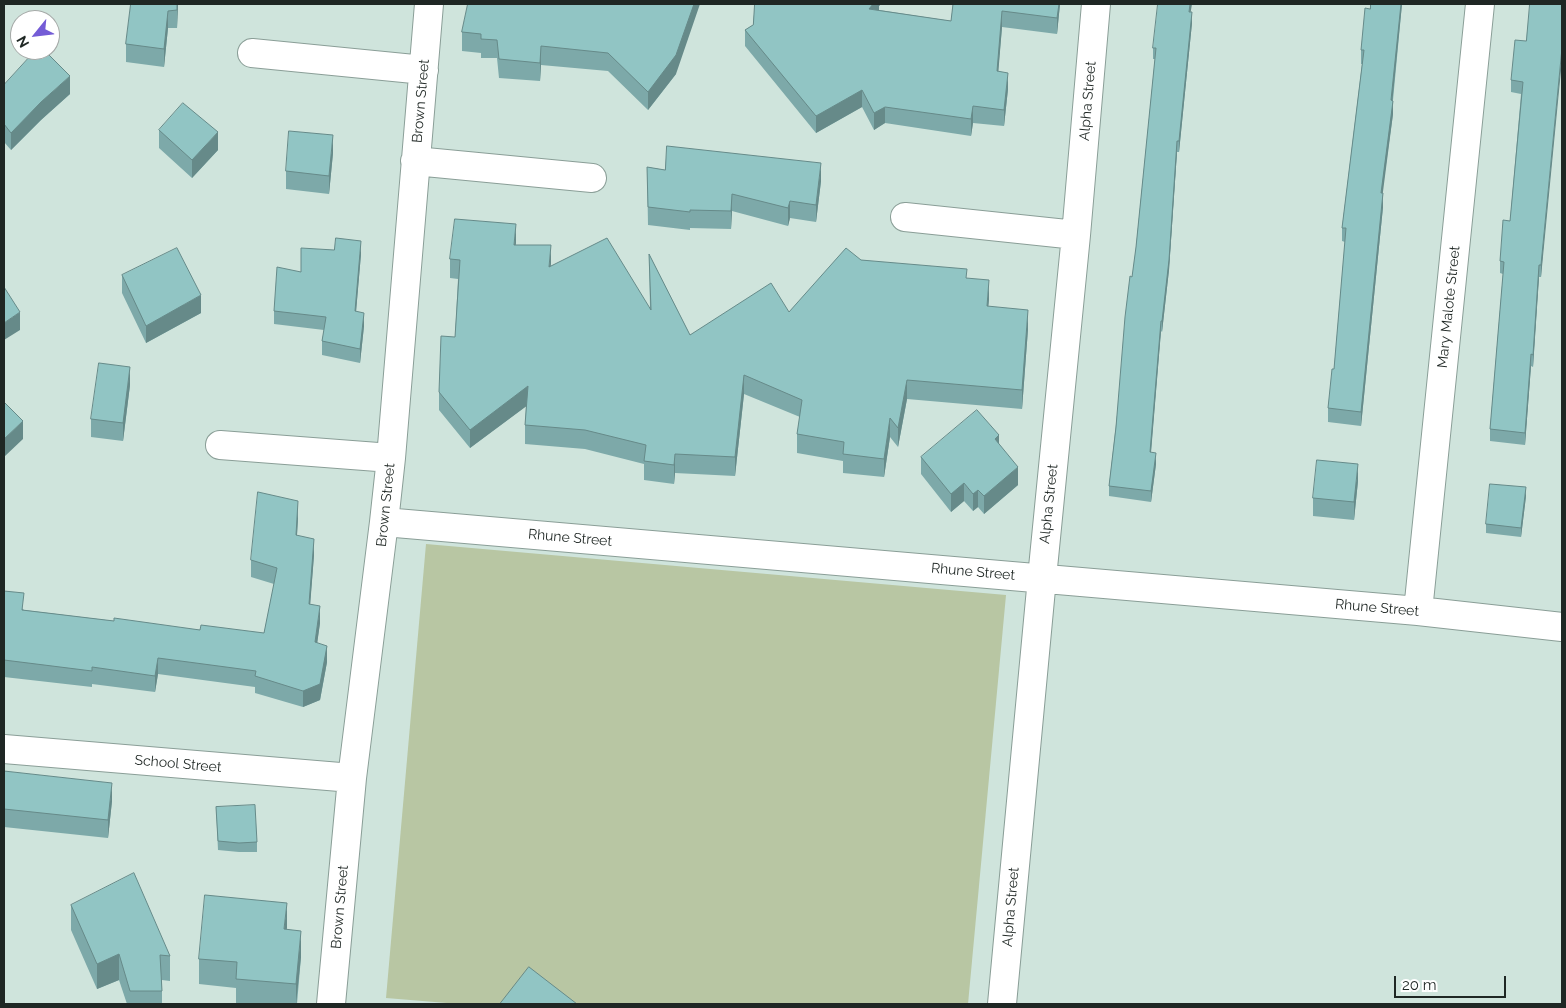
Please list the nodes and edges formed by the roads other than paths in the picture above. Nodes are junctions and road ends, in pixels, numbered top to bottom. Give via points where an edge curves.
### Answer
1 (429, 4) edge
2 (1096, 4) edge
3 (1480, 4) edge
4 (252, 53) dead end
5 (424, 70) junction
6 (415, 161) junction
7 (592, 178) dead end
8 (905, 217) dead end
9 (1076, 235) junction
10 (220, 445) dead end
11 (390, 458) junction
12 (384, 522) junction
13 (1042, 578) junction
14 (1418, 611) junction
15 (1562, 627) edge
16 (4, 749) edge
17 (352, 778) junction
18 (331, 1004) edge
19 (1002, 1004) edge

1 - 5 street, Brown Street
2 - 9 street, Alpha Street
3 - 14 street, Mary Malote Street
4 - 5 street
5 - 6 street, Brown Street
6 - 7 street
6 - 11 street, Brown Street
8 - 9 street
9 - 13 street, Alpha Street
10 - 11 street
11 - 12 street, Brown Street
12 - 13 street, Rhune Street
12 - 17 street, Brown Street
13 - 14 street, Rhune Street
13 - 19 street, Alpha Street
14 - 15 street, Rhune Street
16 - 17 street, School Street
17 - 18 street, Brown Street

